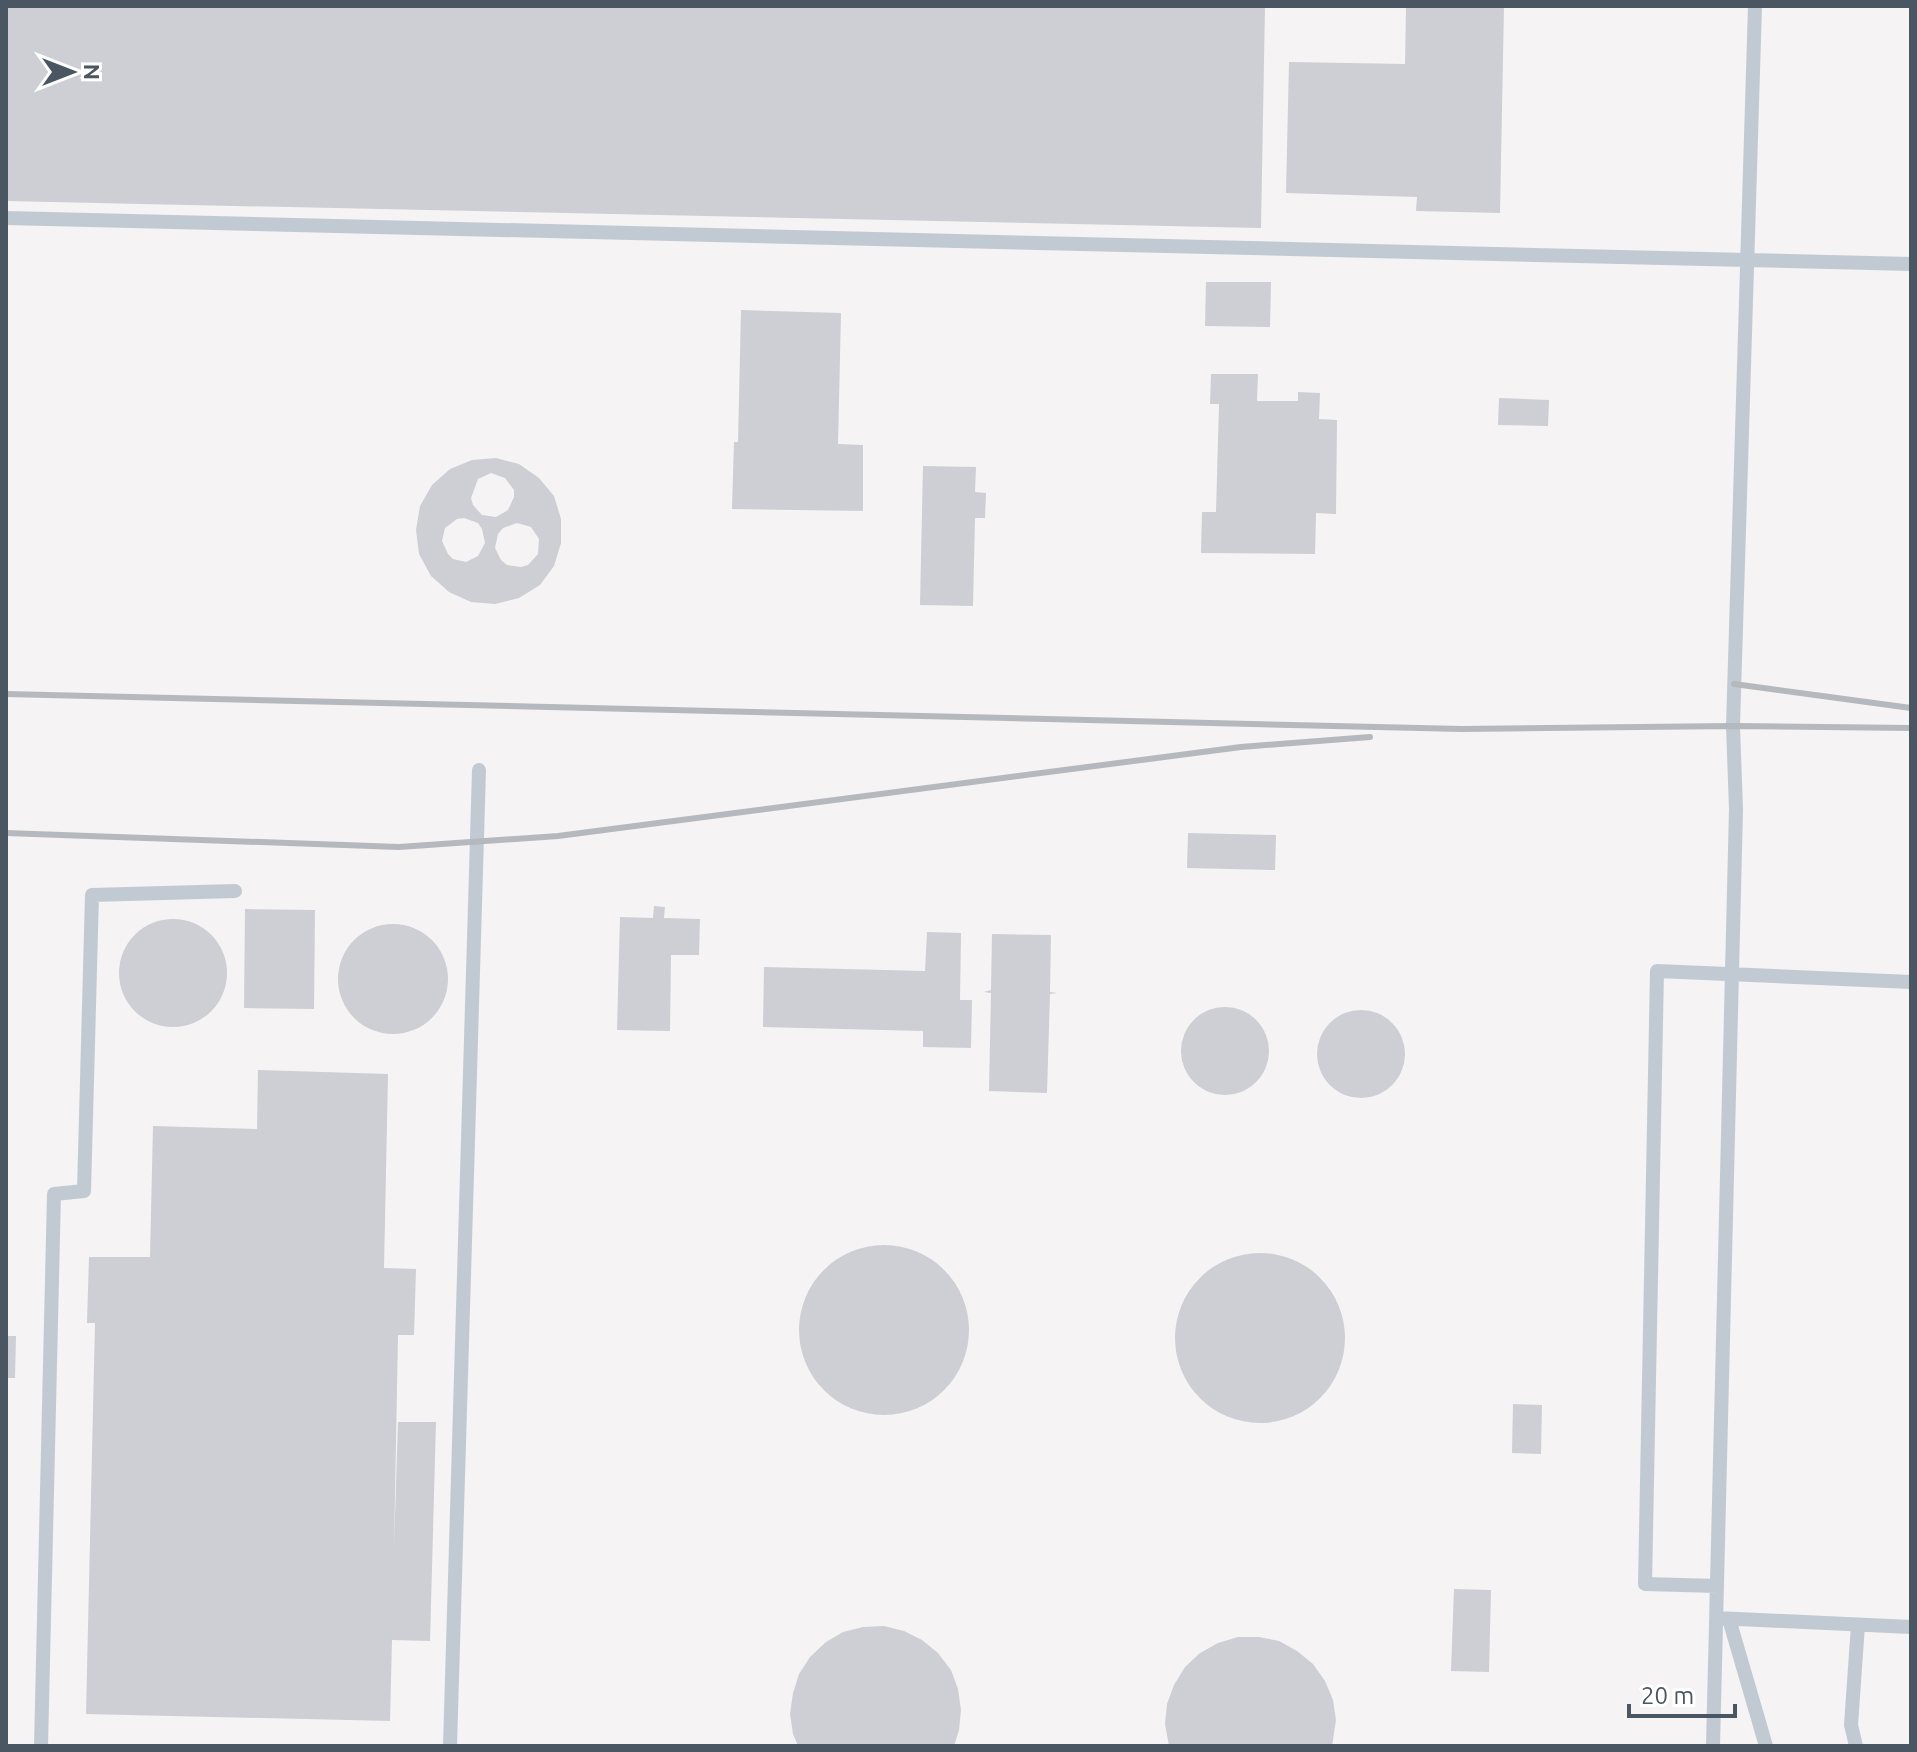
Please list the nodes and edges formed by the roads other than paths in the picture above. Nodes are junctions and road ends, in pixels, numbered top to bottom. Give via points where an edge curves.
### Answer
1 (1755, 6) edge
2 (6, 218) edge
3 (1747, 261) junction
4 (1911, 264) edge
5 (479, 770) dead end
6 (235, 891) dead end
7 (1732, 976) junction
8 (1911, 982) edge
9 (1717, 1586) junction
10 (1723, 1619) junction
11 (1858, 1625) junction
12 (1911, 1627) edge
13 (41, 1746) edge
14 (450, 1746) edge
15 (1713, 1746) edge
16 (1766, 1746) edge
17 (1856, 1746) edge

1 - 3 lane
2 - 3 lane
3 - 4 lane
3 - 7 lane via 1733,726
5 - 14 lane
6 - 13 lane via 92,895 84,1191 54,1194
7 - 8 lane
7 - 9 lane
7 - 9 lane via 1657,971 1645,1584
9 - 10 lane
10 - 11 lane
10 - 15 lane
10 - 16 lane
11 - 12 lane
11 - 17 lane via 1851,1725

